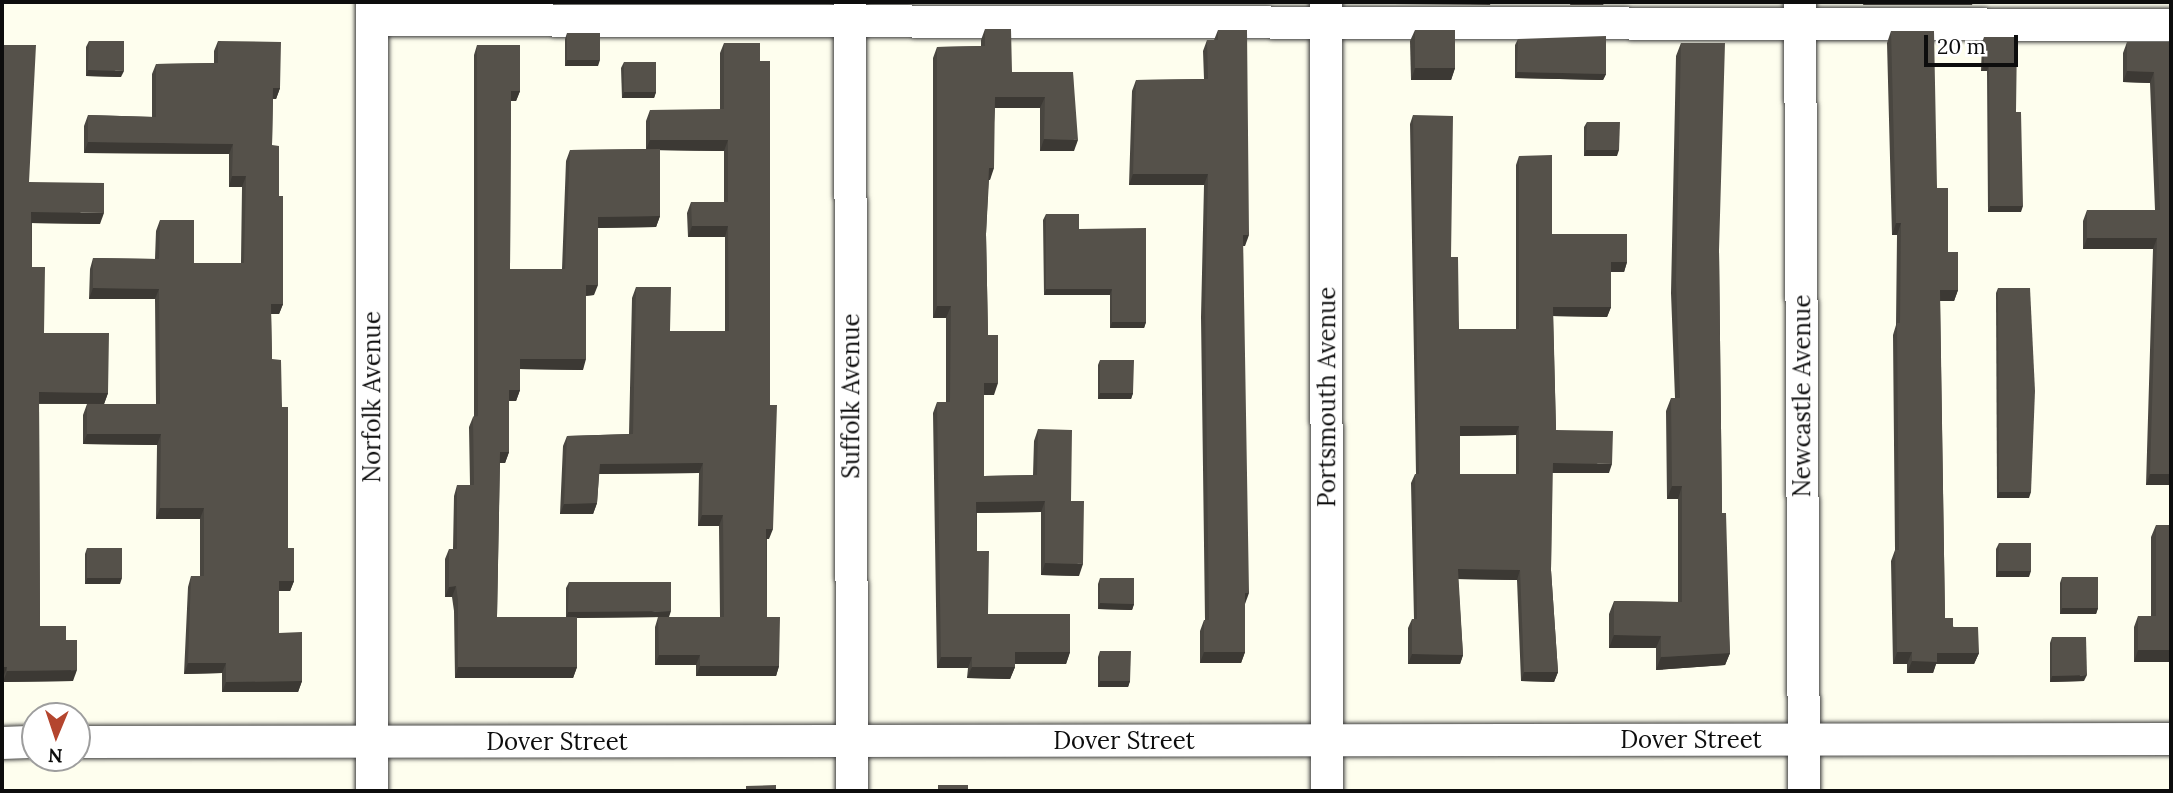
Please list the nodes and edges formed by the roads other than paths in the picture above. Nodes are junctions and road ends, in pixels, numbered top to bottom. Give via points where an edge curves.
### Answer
1 (372, 11) edge
2 (850, 12) edge
3 (1326, 12) edge
4 (1800, 13) edge
5 (2171, 25) edge
6 (2171, 739) edge
7 (1804, 740) junction
8 (852, 741) junction
9 (1327, 741) junction
10 (372, 742) junction
11 (2, 743) edge
12 (21, 743) edge
13 (91, 743) edge
14 (372, 791) edge
15 (852, 791) edge
16 (1327, 791) edge
17 (1804, 791) edge

1 - 2 street
1 - 10 street, Norfolk Avenue
2 - 3 street
2 - 8 street, Suffolk Avenue
3 - 4 street
3 - 9 street, Portsmouth Avenue
4 - 5 street
4 - 7 street, Newcastle Avenue
6 - 7 street, Dover Street
7 - 9 street, Dover Street
7 - 17 street, Newcastle Avenue
8 - 9 street, Dover Street
8 - 10 street, Dover Street
8 - 15 street, Suffolk Avenue
9 - 16 street, Portsmouth Avenue
10 - 13 street, Dover Street
10 - 14 street, Norfolk Avenue
11 - 12 street

